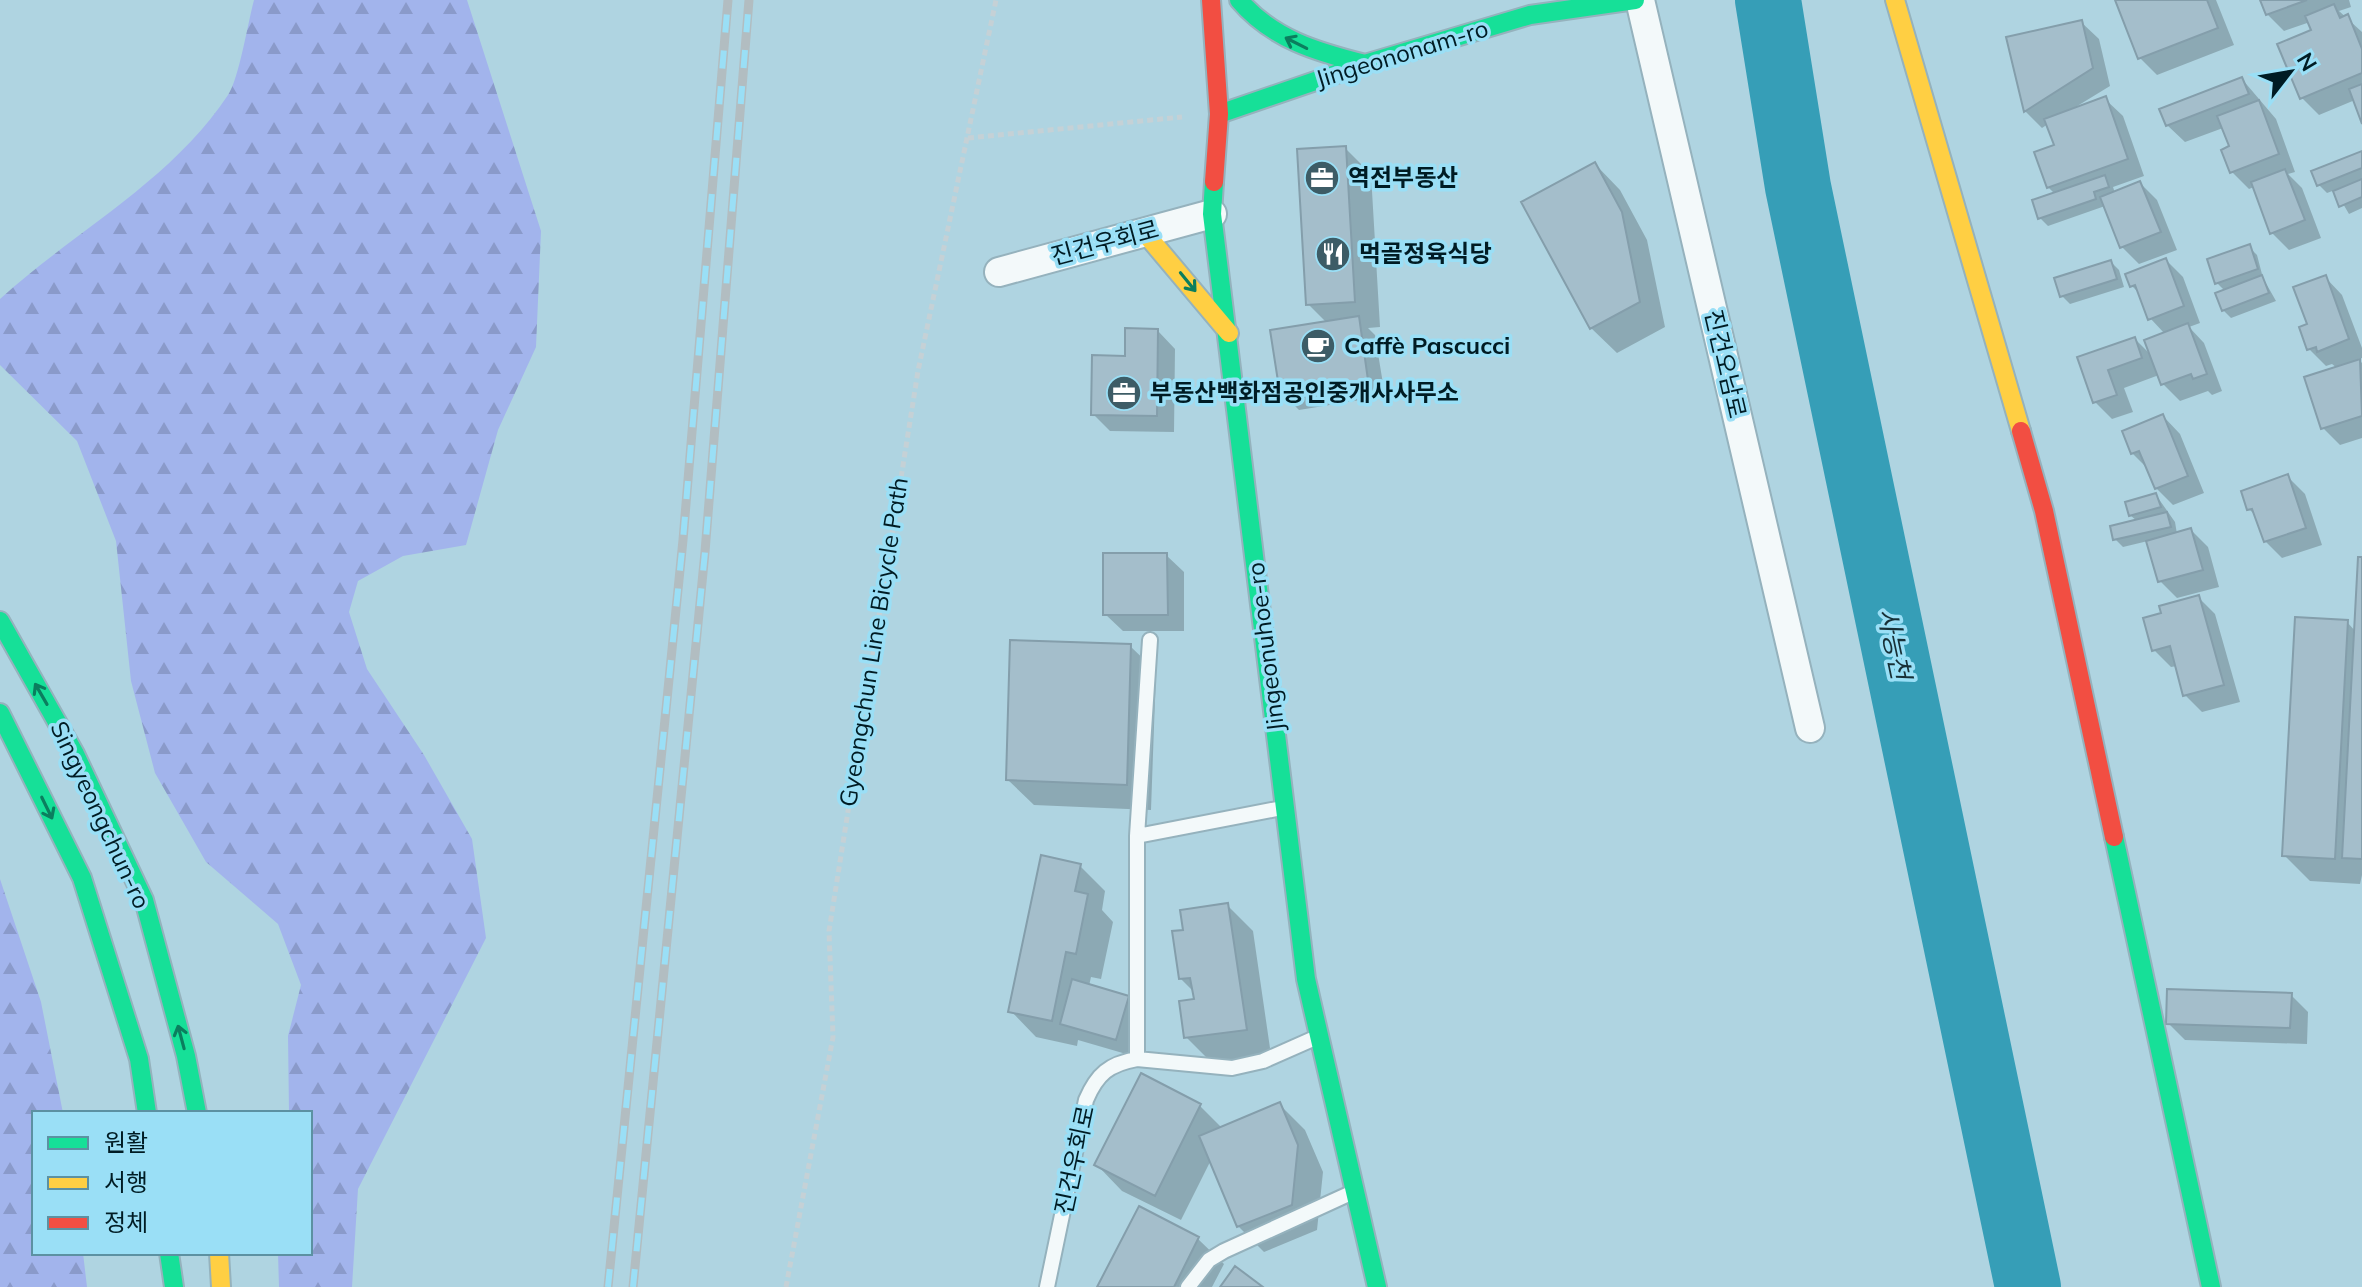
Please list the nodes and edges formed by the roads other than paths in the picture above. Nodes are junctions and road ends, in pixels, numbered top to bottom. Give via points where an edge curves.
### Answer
1 (1211, 0) edge
2 (1239, 0) edge
3 (1638, 0) edge
4 (1895, 0) edge
5 (1365, 64) junction
6 (1219, 114) junction
7 (1212, 214) junction
8 (1144, 232) junction
9 (999, 272) dead end
10 (1229, 333) junction
11 (0, 621) edge
12 (1150, 640) dead end
13 (0, 713) edge
14 (1810, 728) dead end
15 (1285, 808) junction
16 (1137, 836) junction
17 (1319, 1036) junction
18 (1137, 1059) junction
19 (147, 1111) edge
20 (197, 1111) edge
21 (1355, 1191) junction
22 (169, 1255) edge
23 (219, 1255) edge
24 (174, 1287) edge
25 (221, 1287) edge
26 (1047, 1287) edge
27 (1188, 1287) edge
28 (1377, 1287) edge
29 (2211, 1287) edge

1 - 6 main road, Jingeonuhoe-ro
5 -> 2 main road via 1301,46 1253,19
3 - 5 main road, Jingeononam-ro via 1530,15
3 - 14 street, 진건오남로
4 - 29 main road via 2044,511
5 - 6 main road, Jingeononam-ro
6 - 7 main road, Jingeonuhoe-ro
7 - 8 street, 진건우회로
7 - 10 main road, Jingeonuhoe-ro
8 - 9 street, 진건우회로
8 -> 10 main road
10 - 15 main road, Jingeonuhoe-ro
20 -> 11 main road, Singyeongchun-ro via 144,900 75,754
12 - 16 lane
13 -> 19 main road, Singyeongchun-ro via 82,878 139,1059
15 - 16 lane
15 - 17 main road, Jingeonuhoe-ro via 1306,979
16 - 18 lane
17 - 18 lane, 진건우회로 via 1263,1061 1232,1068
17 - 21 main road, Jingeonuhoe-ro
18 - 26 lane, 진건우회로 via 1109,1067 1097,1077 1086,1100
21 - 27 lane via 1224,1251 1209,1260
21 - 28 main road, Jingeonuhoe-ro
22 - 24 main road
23 - 25 main road

